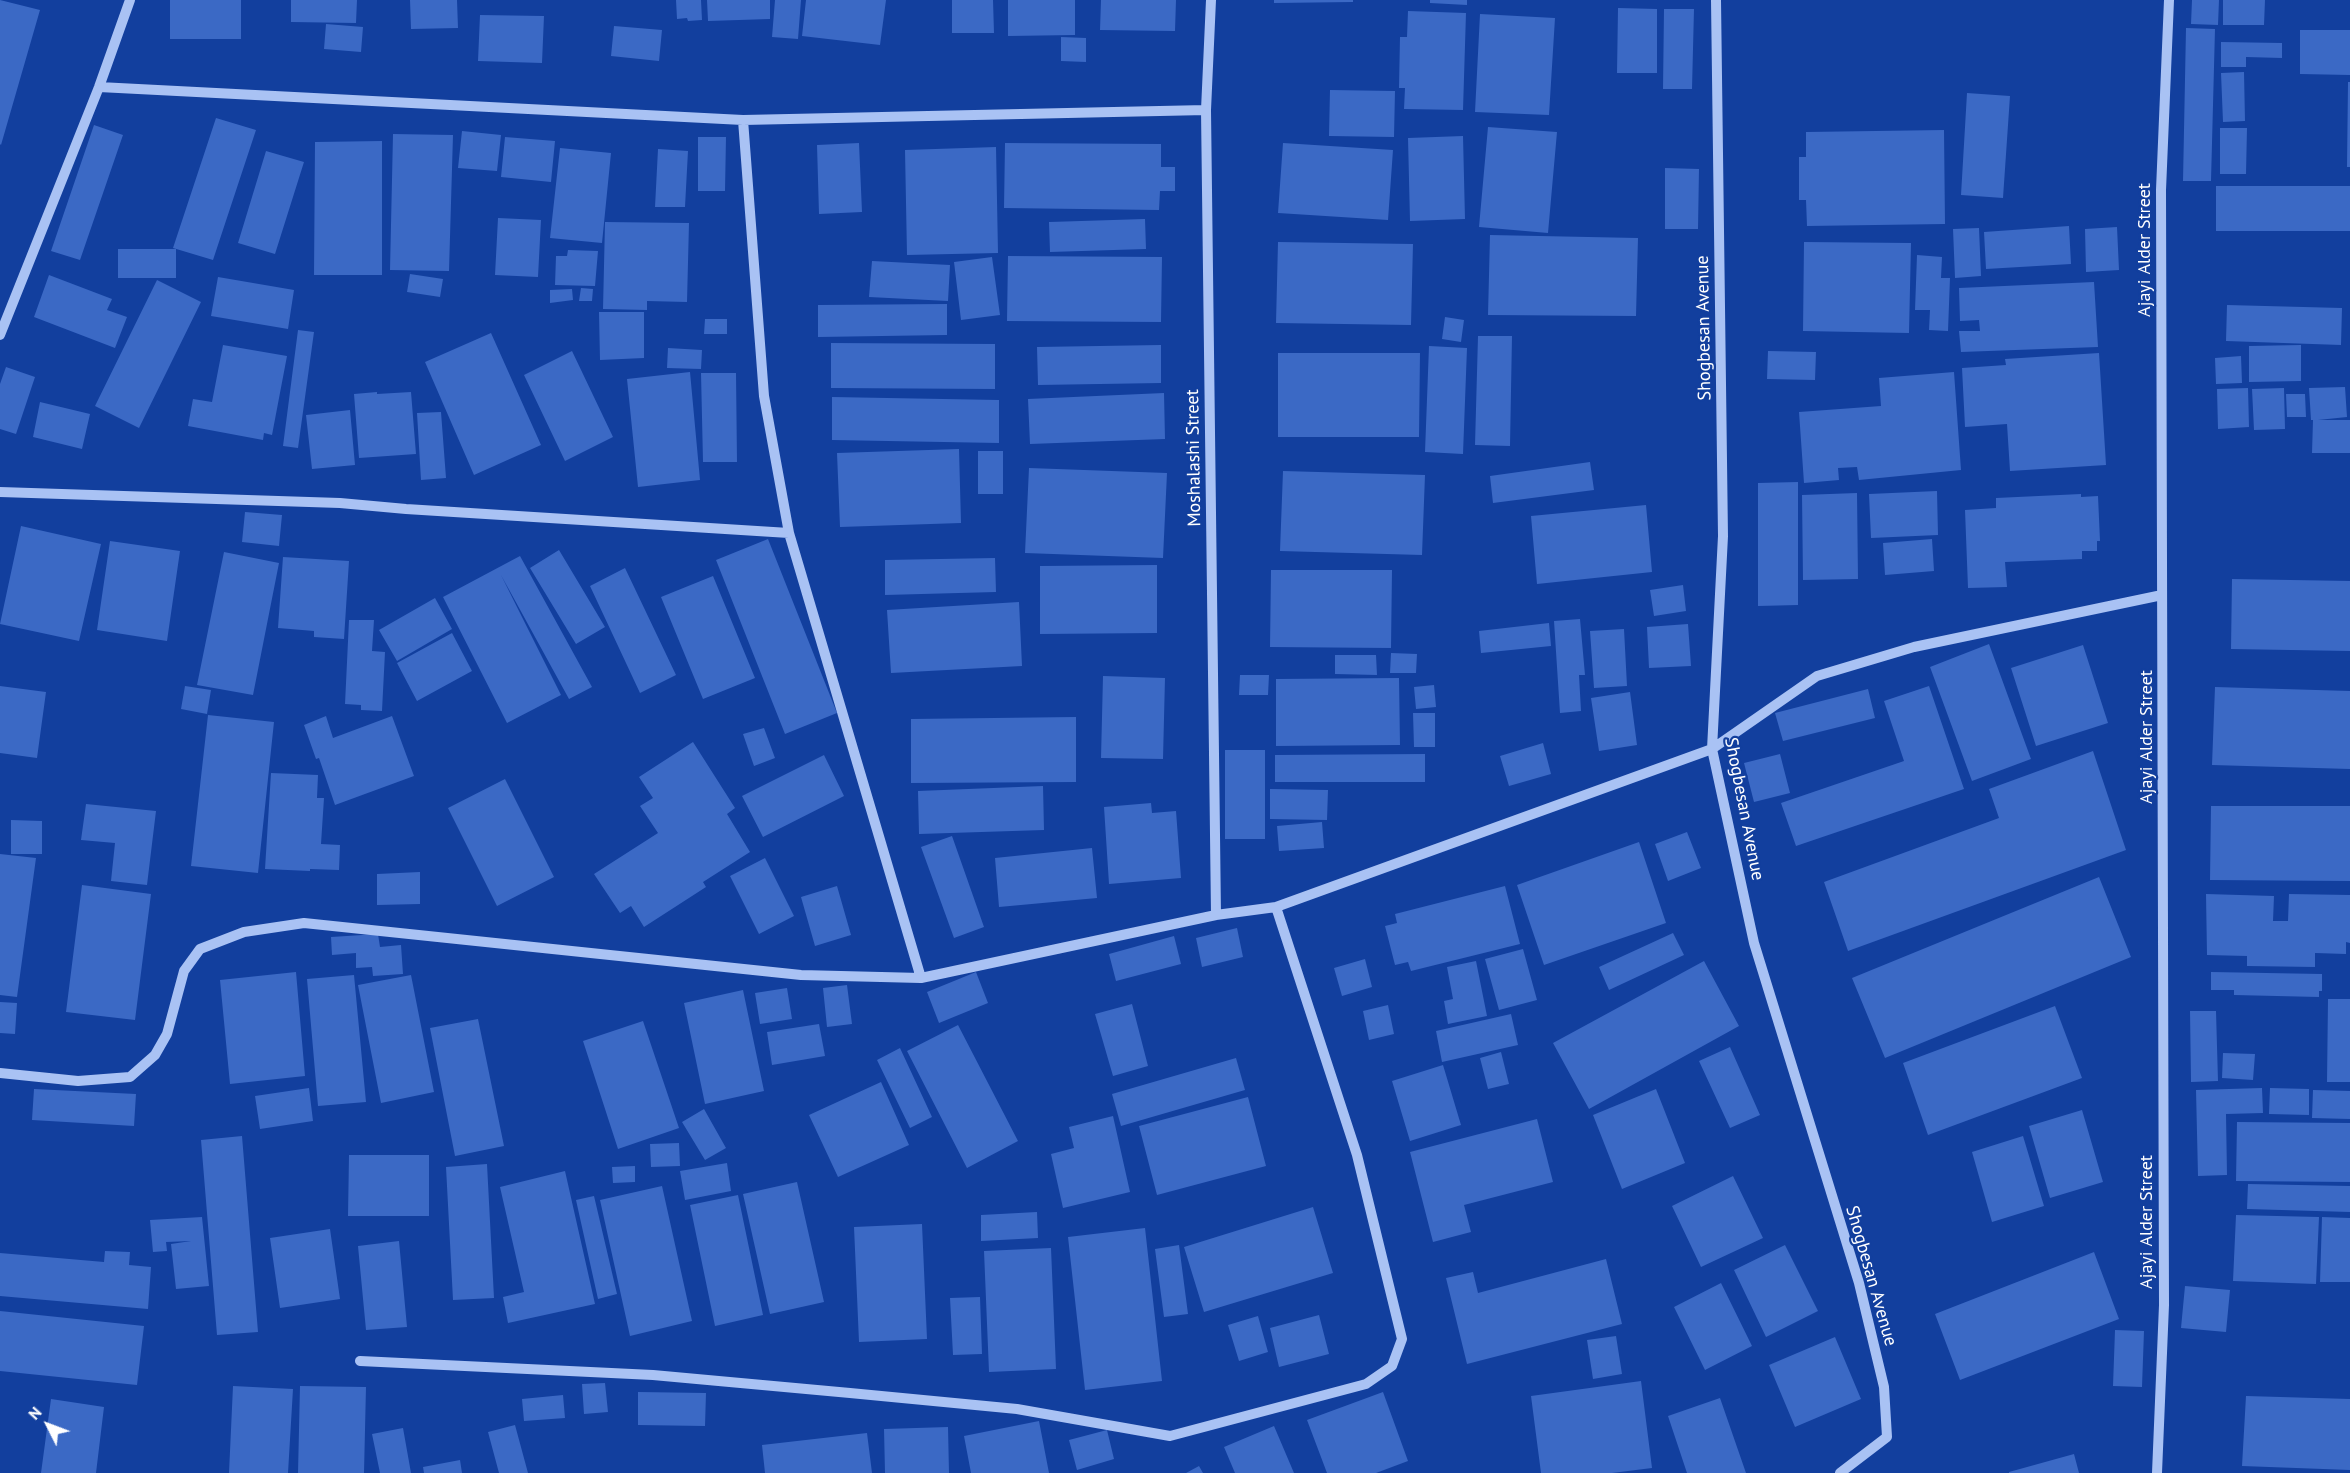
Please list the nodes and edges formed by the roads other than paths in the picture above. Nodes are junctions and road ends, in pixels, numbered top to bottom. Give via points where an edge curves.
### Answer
1 (130, 0) edge
2 (1211, 0) edge
3 (1716, 0) edge
4 (2169, 0) edge
5 (99, 87) junction
6 (1206, 110) junction
7 (743, 120) junction
8 (0, 335) edge
9 (0, 492) edge
10 (789, 533) junction
11 (2162, 595) junction
12 (1712, 748) junction
13 (1276, 907) junction
14 (1216, 915) junction
15 (921, 978) junction
16 (0, 1073) edge
17 (360, 1361) dead end
18 (1840, 1473) edge
19 (2157, 1473) edge

1 - 5 street
2 - 6 street, Moshalashi Street
3 - 12 street, Shogbesan Avenue via 1723,536
4 - 11 street, Ajayi Alder Street via 2161,190
5 - 7 street
5 - 8 street
6 - 7 street
6 - 14 street, Moshalashi Street
7 - 10 street via 764,396
9 - 10 street via 340,503
10 - 15 street
11 - 12 street via 1914,647 1817,676
11 - 19 street, Ajayi Alder Street via 2164,1305
12 - 13 street
12 - 18 street, Shogbesan Avenue via 1754,943 1859,1283 1884,1387 1887,1437
13 - 14 street
13 - 17 street via 1357,1155 1402,1339 1392,1366 1366,1384 1170,1436 1017,1409 839,1392 653,1375
14 - 15 street
15 - 16 street via 801,975 304,923 244,932 200,949 184,970 167,1034 155,1055 130,1077 78,1081

